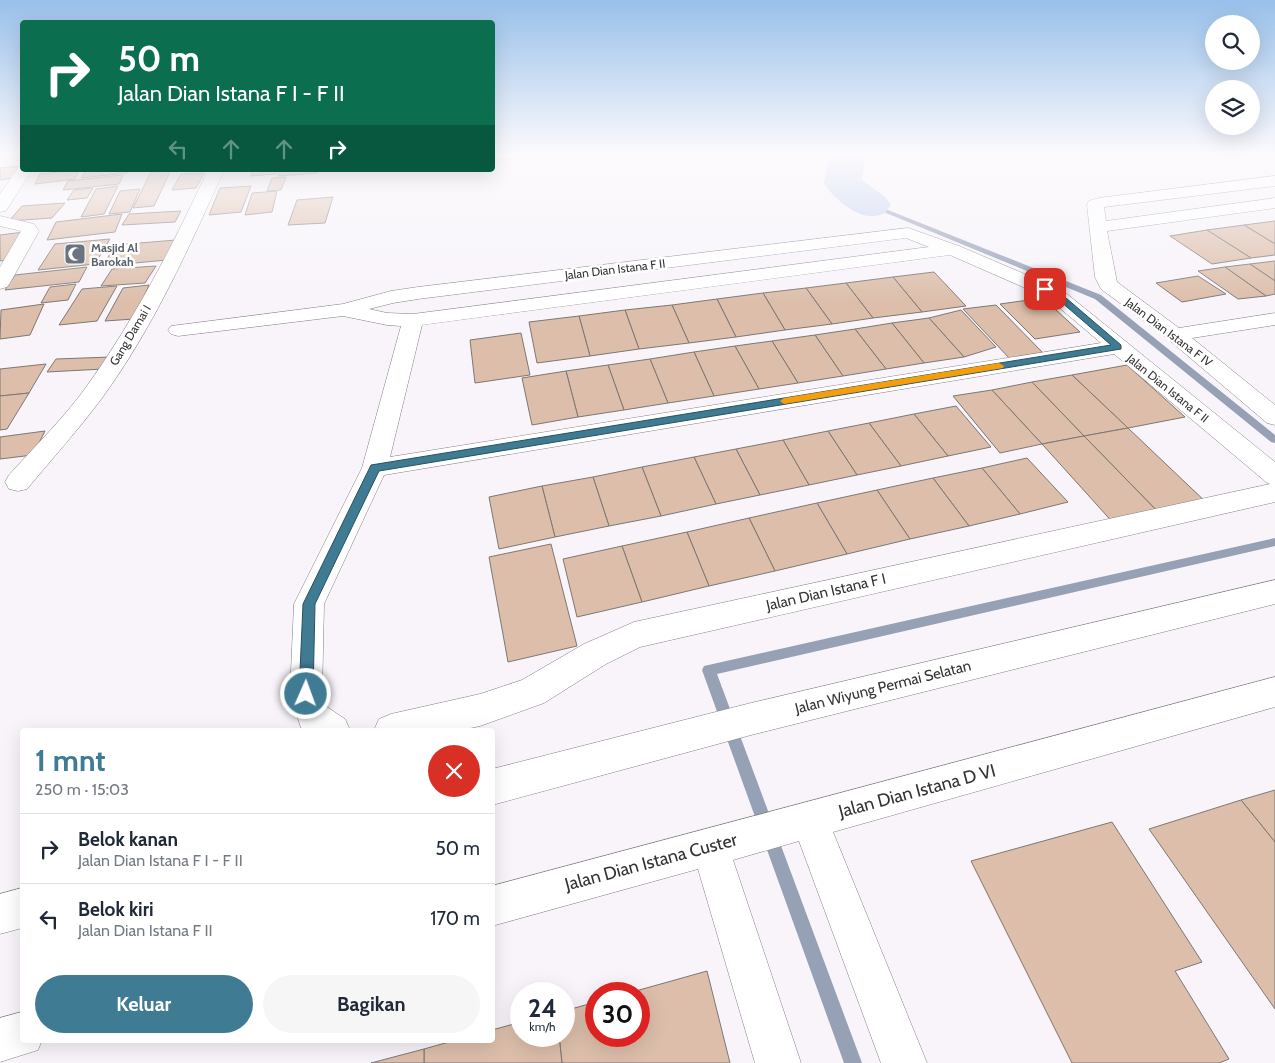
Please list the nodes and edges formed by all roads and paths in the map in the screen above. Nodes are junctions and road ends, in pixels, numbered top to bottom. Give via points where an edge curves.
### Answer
1 (201, 203) edge
2 (1107, 203) edge
3 (1271, 203) edge
4 (0, 221) edge
5 (1097, 227) junction
6 (953, 250) junction
7 (0, 283) edge
8 (344, 310) junction
9 (1275, 319) edge
10 (413, 320) junction
11 (178, 330) dead end
12 (1175, 335) junction
13 (1118, 347) junction
14 (1275, 417) edge
15 (375, 468) junction
16 (1275, 476) edge
17 (18, 482) dead end
18 (1275, 492) edge
19 (1275, 592) edge
20 (1275, 692) edge
21 (330, 728) edge
22 (400, 728) edge
23 (495, 785) edge
24 (795, 824) junction
25 (720, 843) junction
26 (495, 905) edge
27 (20, 909) edge
28 (0, 914) edge
29 (20, 1035) edge
30 (0, 1040) edge
31 (778, 1063) edge
32 (904, 1063) edge

1 - 17 street, Gang Damai I via 136,328 94,393
2 - 5 street, Jalan Dian Istana F IV via 1096,204
3 - 5 street
4 - 7 street via 30,231
5 - 12 street, Jalan Dian Istana F IV via 1108,285
6 - 8 street, Jalan Dian Istana F II via 903,233 409,294
6 - 10 street, Jalan Dian Istana F II
6 - 13 street, Jalan Dian Istana F II via 1055,294
8 - 10 street, Jalan Dian Istana F II via 387,319
8 - 11 street
9 - 12 street
10 - 15 street
12 - 14 street, Jalan Dian Istana F IV
13 - 15 street
13 - 16 street, Jalan Dian Istana F II
15 - 21 street via 309,604 306,694 313,717
18 - 22 street, Jalan Dian Istana F I via 634,635 532,692 480,710
19 - 23 street, Jalan Wiyung Permai Selatan via 751,719
20 - 24 street, Jalan Dian Istana D VI
24 - 25 street, Jalan Dian Istana Custer
24 - 32 street
25 - 26 street, Jalan Dian Istana Custer
25 - 31 street
27 - 28 street
29 - 30 street

